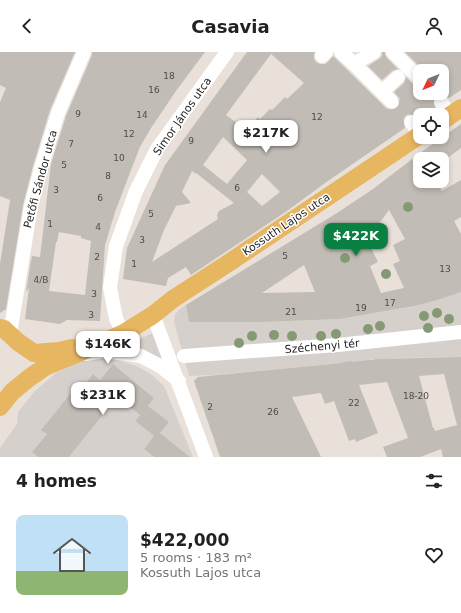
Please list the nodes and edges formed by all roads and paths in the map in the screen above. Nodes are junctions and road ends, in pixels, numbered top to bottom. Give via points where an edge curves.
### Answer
1 (84, 52) edge
2 (227, 52) edge
3 (341, 52) edge
4 (374, 52) edge
5 (393, 52) edge
6 (354, 64) junction
7 (403, 71) junction
8 (413, 76) edge
9 (413, 130) edge
10 (154, 315) junction
11 (118, 331) junction
12 (461, 333) edge
13 (9, 335) edge
14 (74, 355) junction
15 (184, 356) dead end
16 (29, 378) junction
17 (179, 382) junction
18 (0, 407) edge
19 (206, 457) edge

1 - 13 street, Petőfi Sándor utca via 58,113 41,168 31,206
2 - 11 street, Simor János utca via 157,149 136,190 116,246 110,287
3 - 6 street
4 - 6 street
5 - 7 street
6 - 7 street via 387,97
7 - 8 street
9 - 10 main road, Kossuth Lajos utca via 227,264 173,299
10 - 11 main road, Kossuth Lajos utca
10 - 17 street
11 - 13 main road via 59,351 34,353
11 - 14 main road
12 - 15 street, Széchenyi tér
13 - 16 main road
14 - 16 main road via 45,367
14 - 17 street via 104,351 141,356 160,366
16 - 18 main road via 12,392
17 - 19 street

